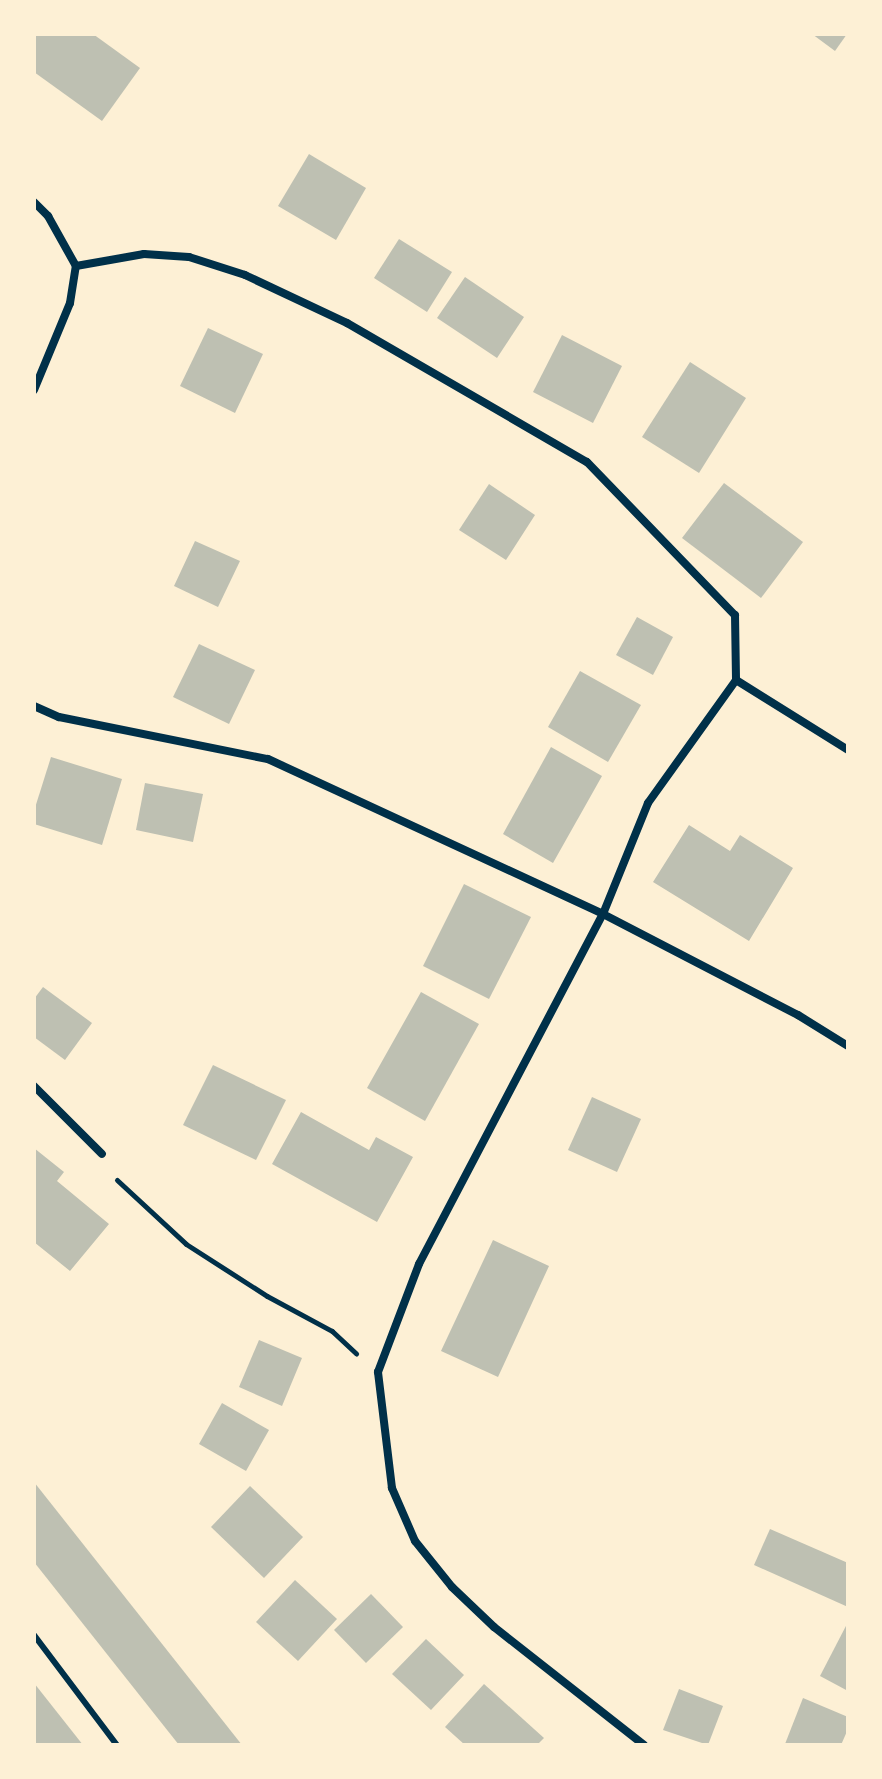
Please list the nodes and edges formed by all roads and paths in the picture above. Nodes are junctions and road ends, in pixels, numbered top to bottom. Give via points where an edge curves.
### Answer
1 (34, 202) edge
2 (76, 266) junction
3 (34, 390) edge
4 (736, 680) junction
5 (34, 706) edge
6 (848, 750) edge
7 (603, 914) junction
8 (848, 1046) edge
9 (34, 1086) edge
10 (102, 1154) joint
11 (378, 1372) junction
12 (34, 1635) edge
13 (117, 1745) edge
14 (644, 1745) edge

1 - 2 street via 48,216
2 - 3 street via 70,303
2 - 4 street via 144,254 189,257 245,275 347,323 587,462 735,615
4 - 6 street
4 - 7 street via 648,803
5 - 7 street via 59,717 268,759
7 - 8 street
7 - 11 street via 419,1264
9 - 10 street
10 - 11 path via 120,1187 186,1244 332,1331
11 - 14 street via 392,1488 415,1541 494,1627
12 - 13 lane

